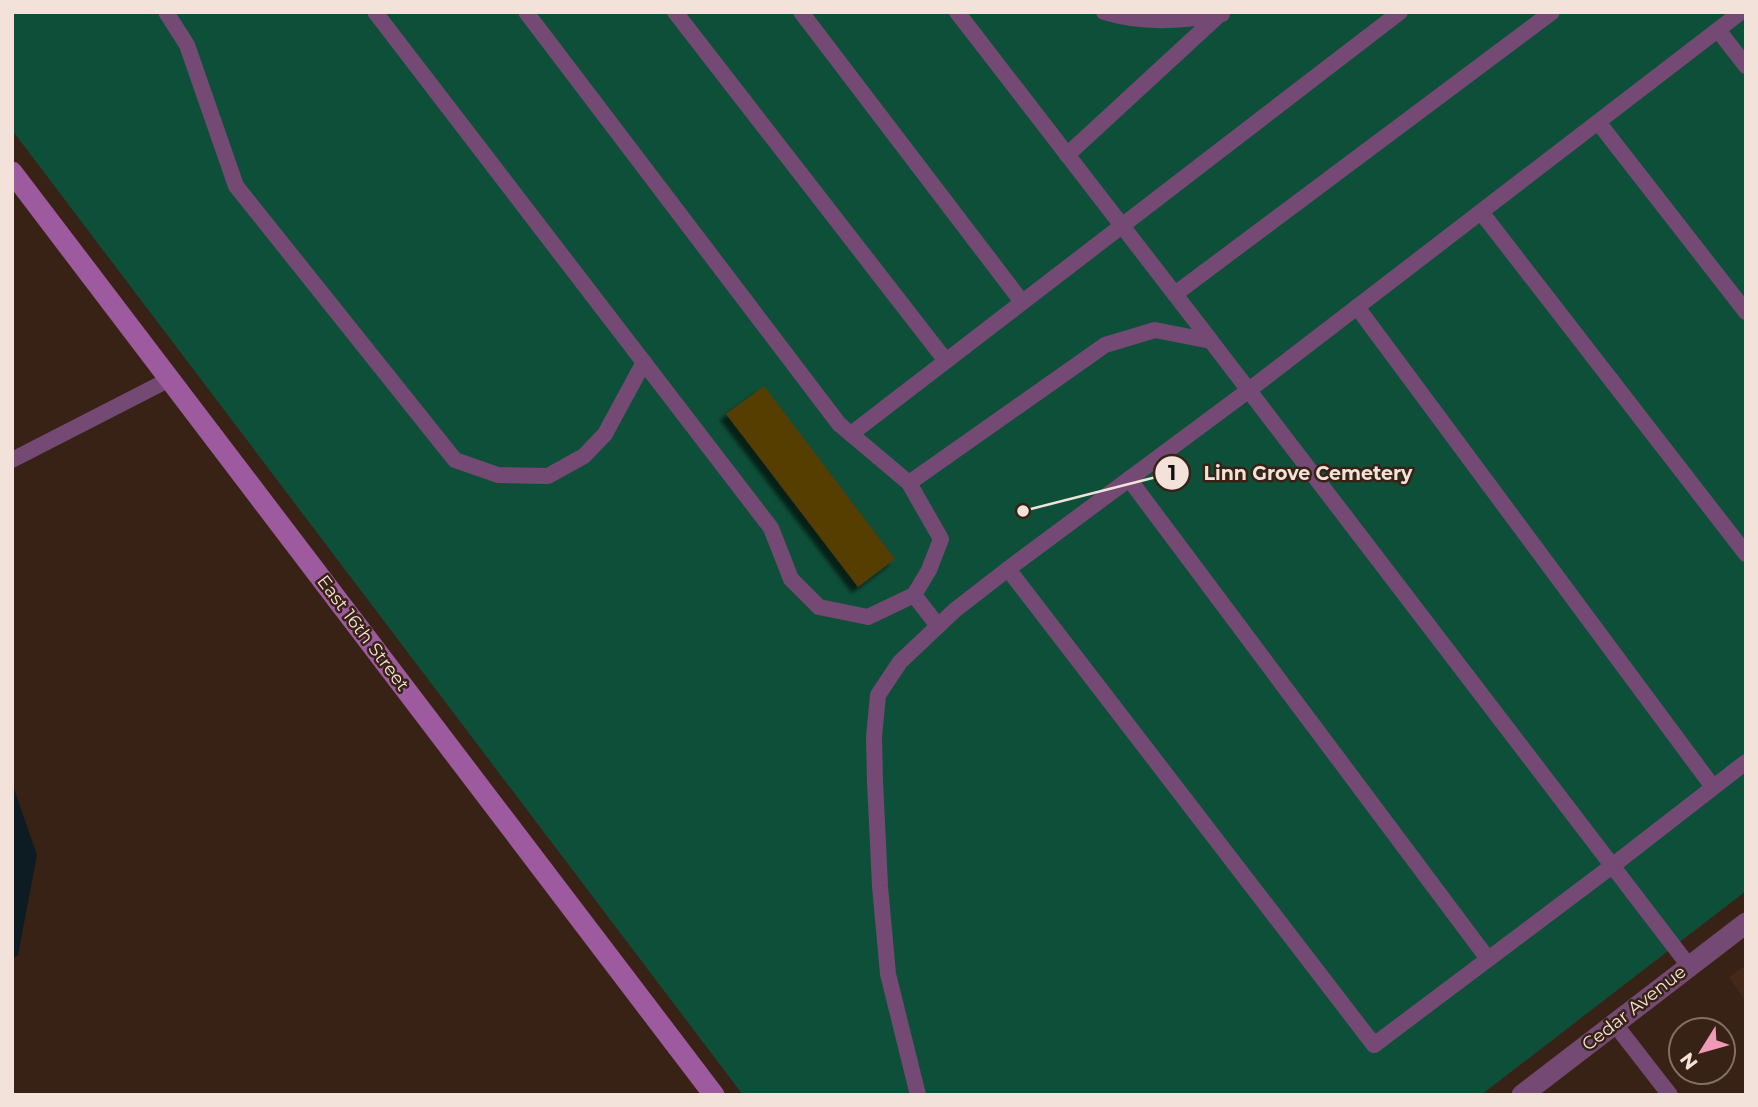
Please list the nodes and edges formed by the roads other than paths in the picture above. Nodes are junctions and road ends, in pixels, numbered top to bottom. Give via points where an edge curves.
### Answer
1 (166, 12) edge
2 (375, 12) edge
3 (526, 12) edge
4 (675, 12) edge
5 (801, 12) edge
6 (957, 12) edge
7 (1104, 12) edge
8 (1400, 12) edge
9 (1552, 12) edge
10 (1741, 12) edge
11 (1223, 13) edge
12 (1718, 30) junction
13 (1746, 66) edge
14 (1598, 122) junction
15 (1067, 155) junction
16 (12, 172) edge
17 (1481, 212) junction
18 (1122, 225) junction
19 (1175, 294) junction
20 (1022, 302) junction
21 (1357, 307) junction
22 (1746, 312) edge
23 (1210, 341) junction
24 (946, 361) junction
25 (644, 362) junction
26 (170, 379) junction
27 (1248, 390) junction
28 (851, 434) junction
29 (12, 460) edge
30 (1129, 479) junction
31 (909, 483) junction
32 (1746, 554) edge
33 (1008, 569) junction
34 (914, 595) junction
35 (939, 626) junction
36 (1746, 762) edge
37 (1713, 787) junction
38 (1612, 866) junction
39 (1746, 923) edge
40 (1488, 959) junction
41 (1689, 966) junction
42 (1614, 1023) junction
43 (1525, 1094) edge
44 (714, 1095) edge
45 (918, 1095) edge
46 (1670, 1095) edge

1 - 25 lane via 187,45 236,186 455,460 498,475 548,476 584,456 606,435
2 - 25 lane
3 - 28 lane
4 - 24 lane
5 - 20 lane
6 - 15 lane
7 - 11 lane via 1168,20
8 - 18 lane
9 - 19 lane
10 - 12 lane
11 - 15 lane
12 - 13 lane
12 - 14 lane
14 - 17 lane
14 - 22 lane
15 - 18 lane
16 - 26 street, East 16th Street
17 - 21 lane
17 - 32 lane
18 - 19 lane
18 - 20 lane
19 - 23 lane
20 - 24 lane
21 - 27 lane
21 - 37 lane
23 - 27 lane
23 - 31 lane via 1155,330 1105,345
24 - 28 lane
25 - 34 lane via 771,528 790,579 819,607 868,617
26 - 29 lane
26 - 44 street, East 16th Street
27 - 30 lane
27 - 38 lane
28 - 31 lane
30 - 33 lane
30 - 40 lane
31 - 34 lane via 941,539
33 - 35 lane
33 - 40 lane via 1374,1045
34 - 35 lane
35 - 45 lane via 900,662 878,695 874,737 888,974
36 - 37 lane
37 - 38 lane
38 - 40 lane
38 - 41 lane
39 - 41 street, Cedar Avenue
41 - 42 street, Cedar Avenue
42 - 43 street, Cedar Avenue
42 - 46 lane

